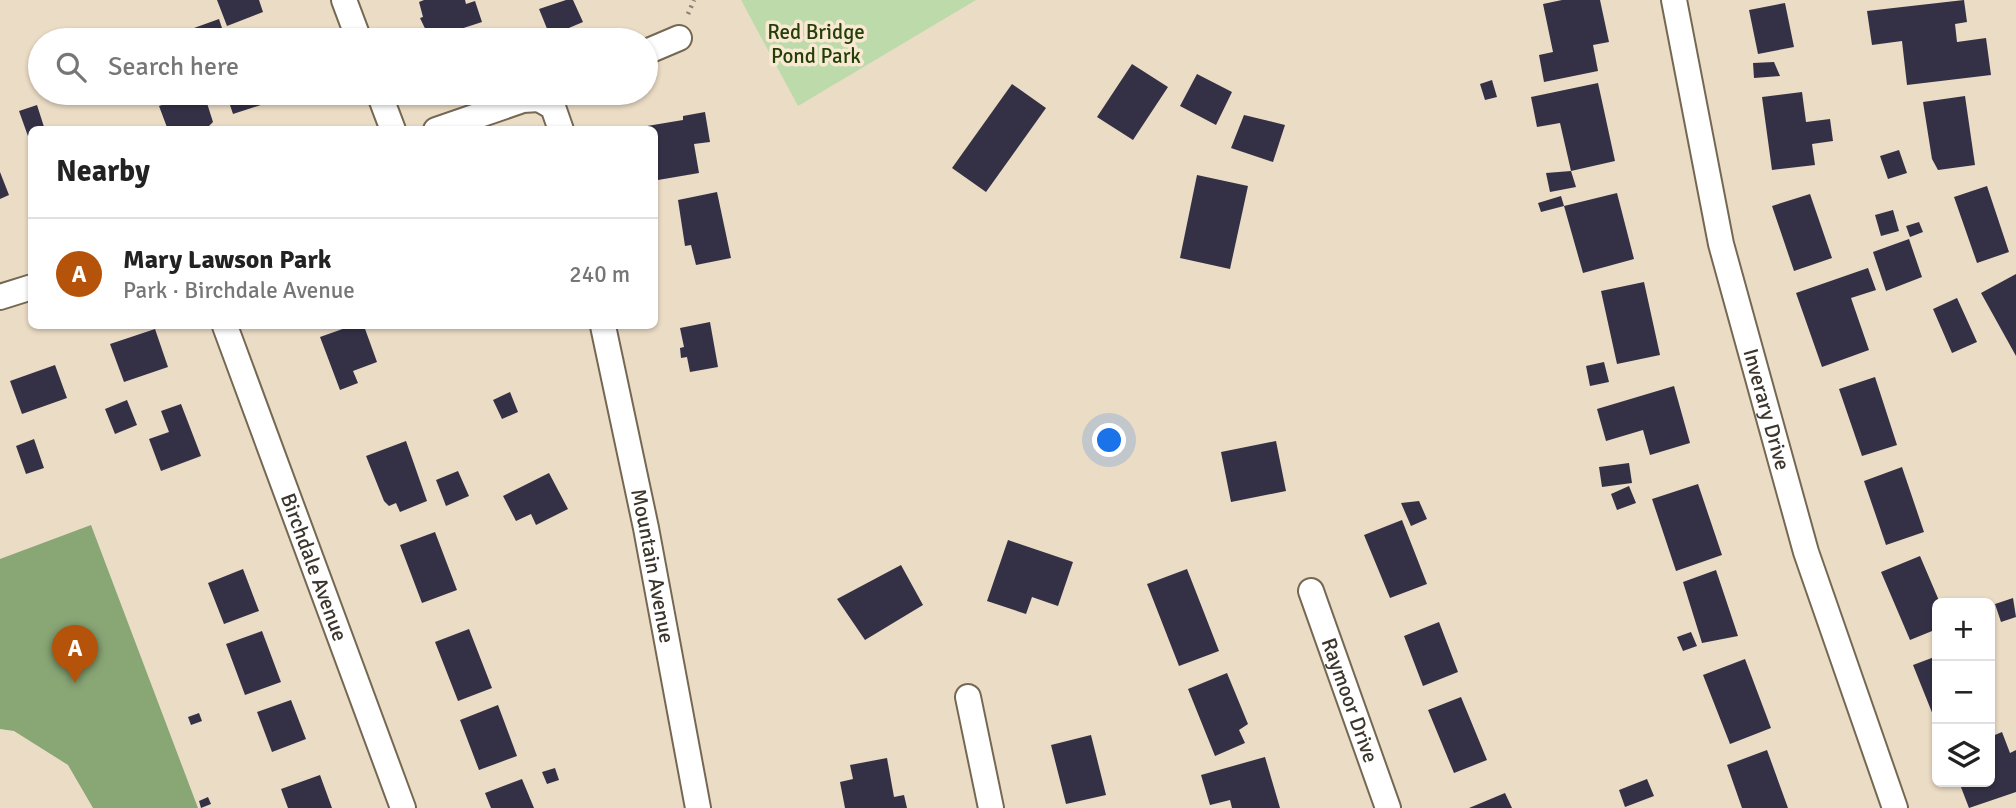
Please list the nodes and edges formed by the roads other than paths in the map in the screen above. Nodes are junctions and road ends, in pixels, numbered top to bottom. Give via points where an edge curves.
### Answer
1 (344, 0) edge
2 (1674, 0) edge
3 (354, 28) edge
4 (679, 38) dead end
5 (658, 47) edge
6 (384, 105) edge
7 (508, 105) edge
8 (552, 105) edge
9 (391, 126) edge
10 (448, 126) edge
11 (560, 126) edge
12 (28, 288) edge
13 (0, 297) edge
14 (226, 329) edge
15 (604, 329) edge
16 (1311, 591) dead end
17 (968, 697) dead end
18 (403, 808) edge
19 (698, 808) edge
20 (991, 808) edge
21 (1388, 808) edge
22 (1895, 808) edge

1 - 3 street
2 - 22 street, Inverary Drive via 1721,244 1806,552
4 - 5 street
6 - 9 street
7 - 10 street
8 - 11 street
12 - 13 street
14 - 18 street, Birchdale Avenue
15 - 19 street, Mountain Avenue
16 - 21 street, Raymoor Drive
17 - 20 street

